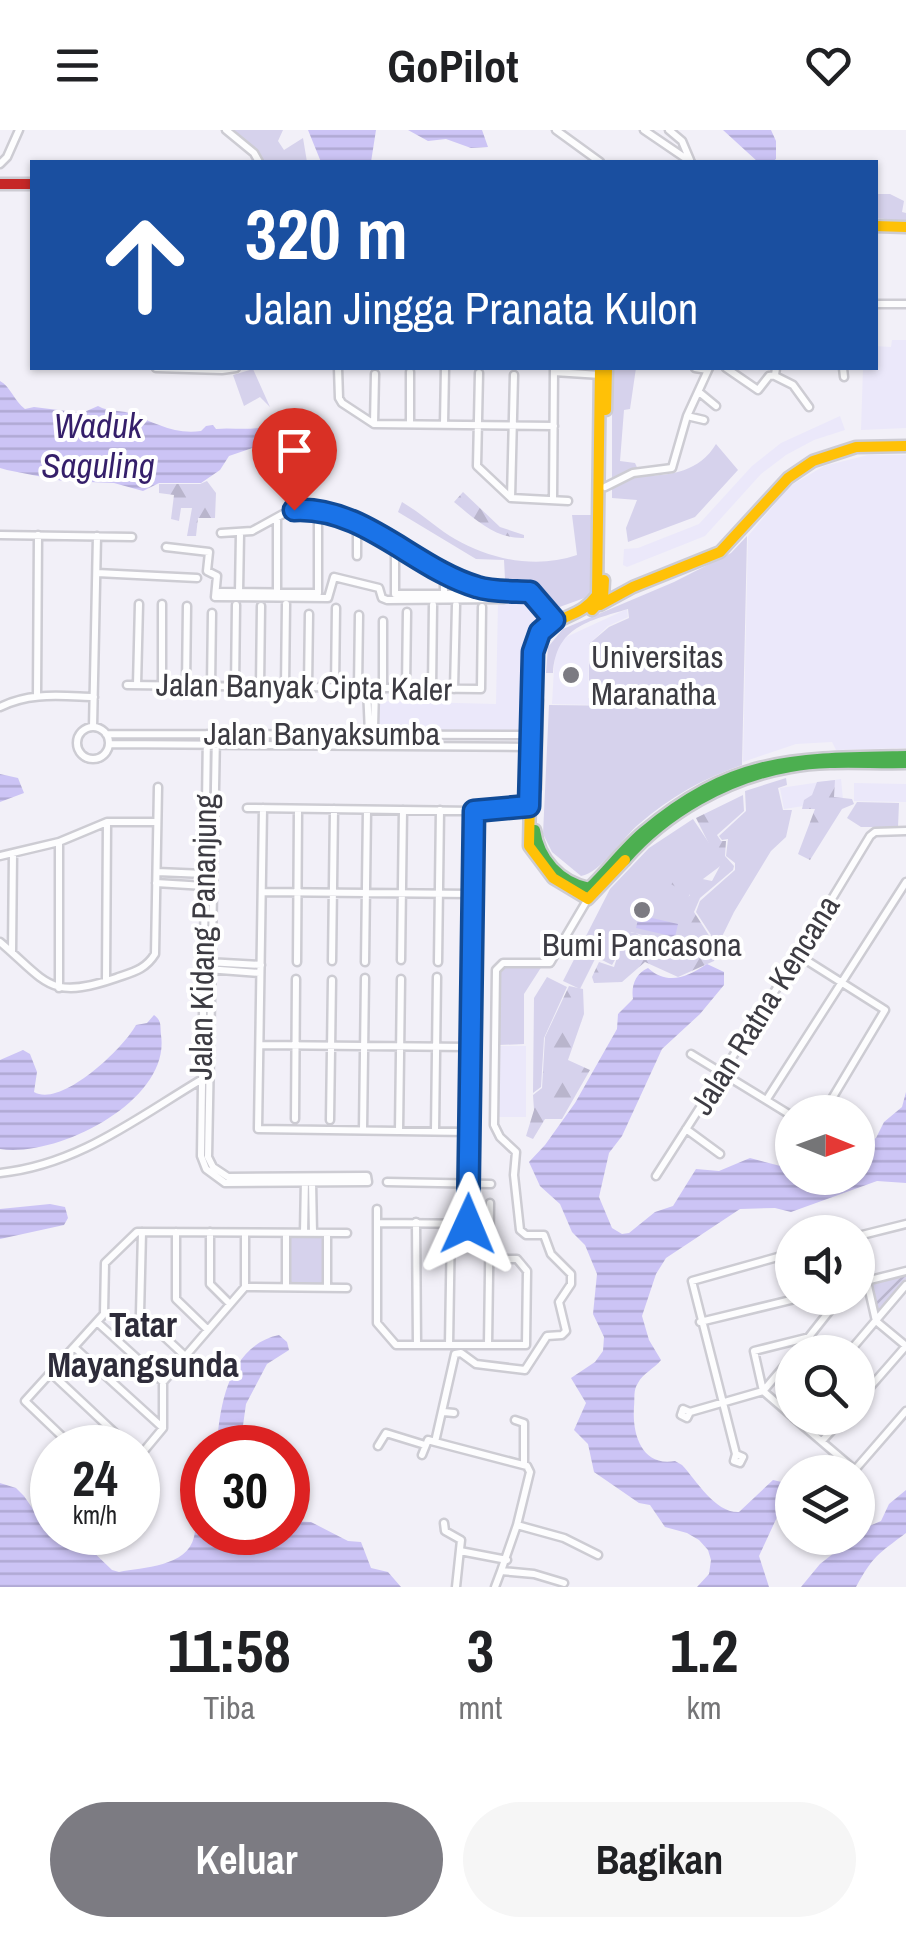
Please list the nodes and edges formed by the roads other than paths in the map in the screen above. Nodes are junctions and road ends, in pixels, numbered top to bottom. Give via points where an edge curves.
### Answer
1 (18, 130) edge
2 (226, 130) edge
3 (556, 130) edge
4 (644, 130) edge
5 (669, 130) edge
6 (258, 160) edge
7 (597, 160) edge
8 (688, 160) edge
9 (690, 160) edge
10 (0, 164) edge
11 (0, 186) edge
12 (30, 186) edge
13 (878, 226) edge
14 (906, 227) edge
15 (878, 304) edge
16 (906, 304) edge
17 (338, 370) edge
18 (445, 370) edge
19 (554, 370) edge
20 (604, 370) edge
21 (708, 370) edge
22 (729, 370) edge
23 (843, 370) edge
24 (775, 371) edge
25 (410, 372) dead end
26 (479, 373) dead end
27 (375, 374) dead end
28 (514, 375) dead end
29 (844, 377) dead end
30 (699, 392) junction
31 (716, 406) dead end
32 (809, 407) dead end
33 (687, 416) junction
34 (704, 420) dead end
35 (374, 424) junction
36 (410, 424) junction
37 (444, 424) junction
38 (477, 424) junction
39 (513, 425) junction
40 (554, 426) junction
41 (906, 446) edge
42 (605, 487) junction
43 (512, 498) junction
44 (553, 498) junction
45 (568, 500) dead end
46 (318, 512) junction
47 (278, 516) junction
48 (357, 523) junction
49 (221, 533) dead end
50 (0, 534) edge
51 (240, 534) junction
52 (38, 536) junction
53 (97, 536) junction
54 (132, 537) dead end
55 (395, 543) junction
56 (166, 548) dead end
57 (357, 556) dead end
58 (444, 571) junction
59 (96, 573) junction
60 (197, 578) dead end
61 (601, 582) junction
62 (633, 586) junction
63 (478, 588) junction
64 (220, 592) dead end
65 (239, 592) junction
66 (277, 592) junction
67 (518, 592) junction
68 (444, 594) junction
69 (490, 594) junction
70 (139, 604) dead end
71 (162, 604) dead end
72 (286, 604) dead end
73 (433, 605) dead end
74 (456, 605) dead end
75 (187, 606) dead end
76 (236, 606) dead end
77 (261, 606) dead end
78 (482, 606) dead end
79 (597, 607) junction
80 (336, 608) dead end
81 (407, 612) dead end
82 (212, 613) dead end
83 (309, 614) dead end
84 (359, 615) dead end
85 (383, 621) dead end
86 (556, 622) junction
87 (128, 685) dead end
88 (138, 685) junction
89 (162, 685) junction
90 (186, 686) junction
91 (210, 686) junction
92 (260, 686) junction
93 (236, 687) junction
94 (285, 687) junction
95 (308, 687) junction
96 (334, 688) junction
97 (371, 688) junction
98 (406, 688) junction
99 (432, 688) junction
100 (454, 689) junction
101 (37, 696) junction
102 (94, 696) junction
103 (0, 707) edge
104 (93, 726) junction
105 (106, 734) junction
106 (212, 734) junction
107 (370, 734) junction
108 (533, 741) junction
109 (109, 744) junction
110 (212, 744) junction
111 (906, 759) edge
112 (158, 787) dead end
113 (532, 807) junction
114 (246, 808) dead end
115 (263, 808) junction
116 (298, 808) junction
117 (334, 809) junction
118 (367, 810) junction
119 (403, 810) junction
120 (440, 810) junction
121 (474, 811) junction
122 (107, 822) junction
123 (157, 822) junction
124 (906, 831) edge
125 (60, 842) junction
126 (13, 854) junction
127 (0, 856) edge
128 (157, 872) junction
129 (208, 874) junction
130 (906, 882) edge
131 (156, 883) junction
132 (208, 886) junction
133 (592, 886) junction
134 (262, 892) junction
135 (297, 892) junction
136 (333, 893) junction
137 (366, 893) junction
138 (402, 894) junction
139 (438, 894) junction
140 (473, 894) junction
141 (585, 899) junction
142 (0, 942) edge
143 (12, 952) junction
144 (798, 955) junction
145 (332, 960) dead end
146 (401, 960) dead end
147 (297, 962) dead end
148 (365, 962) dead end
149 (438, 962) dead end
150 (206, 966) junction
151 (260, 969) junction
152 (438, 977) dead end
153 (365, 978) dead end
154 (296, 979) dead end
155 (401, 979) dead end
156 (332, 980) dead end
157 (106, 981) junction
158 (841, 983) junction
159 (59, 988) junction
160 (260, 1044) junction
161 (296, 1045) junction
162 (331, 1046) junction
163 (364, 1046) junction
164 (400, 1046) junction
165 (436, 1047) junction
166 (470, 1047) junction
167 (691, 1054) dead end
168 (723, 1072) junction
169 (200, 1081) junction
170 (834, 1095) edge
171 (767, 1098) junction
172 (775, 1104) edge
173 (295, 1119) dead end
174 (330, 1120) dead end
175 (686, 1129) junction
176 (363, 1130) junction
177 (399, 1131) junction
178 (436, 1131) junction
179 (469, 1132) junction
180 (202, 1136) junction
181 (720, 1154) dead end
182 (0, 1173) edge
183 (656, 1176) dead end
184 (309, 1179) junction
185 (387, 1182) dead end
186 (468, 1184) junction
187 (491, 1184) dead end
188 (490, 1203) dead end
189 (377, 1209) dead end
190 (377, 1222) junction
191 (416, 1222) junction
192 (451, 1223) junction
193 (468, 1224) junction
194 (489, 1224) junction
195 (906, 1224) edge
196 (142, 1232) junction
197 (176, 1232) junction
198 (210, 1232) junction
199 (245, 1233) junction
200 (286, 1233) junction
201 (308, 1233) junction
202 (327, 1233) junction
203 (347, 1233) dead end
204 (875, 1234) edge
205 (775, 1257) edge
206 (489, 1259) junction
207 (906, 1271) edge
208 (875, 1278) edge
209 (906, 1285) edge
210 (245, 1287) junction
211 (286, 1287) junction
212 (327, 1287) junction
213 (347, 1288) dead end
214 (230, 1304) junction
215 (775, 1304) edge
216 (875, 1315) edge
217 (876, 1321) junction
218 (97, 1322) junction
219 (700, 1322) junction
220 (208, 1330) junction
221 (864, 1335) edge
222 (416, 1344) junction
223 (450, 1344) junction
224 (488, 1345) junction
225 (775, 1346) edge
226 (906, 1346) edge
227 (74, 1348) junction
228 (185, 1356) junction
229 (51, 1373) junction
230 (775, 1376) edge
231 (163, 1382) junction
232 (875, 1382) edge
233 (763, 1390) junction
234 (775, 1401) edge
235 (722, 1402) junction
236 (906, 1411) edge
237 (444, 1412) junction
238 (690, 1412) dead end
239 (454, 1413) dead end
240 (515, 1420) dead end
241 (50, 1425) edge
242 (106, 1425) edge
243 (163, 1428) junction
244 (160, 1431) edge
245 (815, 1435) edge
246 (827, 1435) edge
247 (822, 1441) junction
248 (435, 1442) junction
249 (426, 1445) junction
250 (378, 1446) dead end
251 (736, 1454) dead end
252 (422, 1455) dead end
253 (836, 1455) edge
254 (868, 1455) edge
255 (524, 1465) junction
256 (444, 1523) dead end
257 (517, 1525) junction
258 (460, 1551) junction
259 (598, 1554) dead end
260 (507, 1560) junction
261 (500, 1571) junction
262 (564, 1583) dead end
263 (456, 1587) edge
264 (495, 1587) edge

1 - 10 street
2 - 6 street
3 - 7 street
4 - 8 street
5 - 9 street
11 - 12 street
13 - 14 street
15 - 16 street
17 - 35 street via 342,403
18 - 37 street
19 - 20 street
19 - 40 street
20 - 42 street
20 - 61 street
21 - 30 street
22 - 24 street via 757,390
23 - 29 street
24 - 32 street
25 - 36 street
26 - 38 street
27 - 35 street
28 - 39 street
30 - 31 street
30 - 33 street
33 - 34 street
33 - 42 street via 672,468 633,473
35 - 36 street
36 - 37 street
37 - 38 street
38 - 39 street
38 - 43 street via 476,464
39 - 40 street
39 - 43 street
40 - 44 street
41 - 62 street via 856,447 813,461 788,478 724,550
42 - 61 street
43 - 44 street
44 - 45 street
46 - 47 street
46 - 48 street
46 - 66 street via 318,593
47 - 51 street
47 - 66 street
48 - 55 street
48 - 57 street
49 - 51 street
50 - 52 street
51 - 65 street
52 - 53 street
52 - 101 street
53 - 54 street
53 - 59 street
55 - 58 street
55 - 68 street via 395,594
56 - 67 street via 209,552 215,596 328,598 334,578 379,588 387,600 504,598
58 - 63 street
58 - 68 street
59 - 60 street
59 - 102 street
61 - 62 street
61 - 79 street
61 - 86 street via 592,604
62 - 79 street
63 - 67 street
63 - 69 street
64 - 65 street
65 - 66 street
67 - 69 street
67 - 86 street via 530,592
68 - 69 street
70 - 88 street
71 - 89 street
72 - 94 street
73 - 99 street
74 - 100 street
75 - 90 street
76 - 93 street
77 - 92 street
78 - 100 street, Jalan Banyak Cipta Kaler via 481,689
79 - 86 street
80 - 96 street
81 - 98 street
82 - 91 street
83 - 95 street
84 - 97 street
85 - 97 street
86 - 108 street via 540,632 533,652
87 - 88 street, Jalan Banyak Cipta Kaler
88 - 89 street, Jalan Banyak Cipta Kaler
89 - 90 street, Jalan Banyak Cipta Kaler
90 - 91 street, Jalan Banyak Cipta Kaler
91 - 93 street, Jalan Banyak Cipta Kaler
92 - 93 street, Jalan Banyak Cipta Kaler
92 - 94 street, Jalan Banyak Cipta Kaler
94 - 95 street, Jalan Banyak Cipta Kaler
95 - 96 street, Jalan Banyak Cipta Kaler
96 - 97 street, Jalan Banyak Cipta Kaler
97 - 98 street, Jalan Banyak Cipta Kaler
97 - 107 street
98 - 99 street, Jalan Banyak Cipta Kaler
99 - 100 street, Jalan Banyak Cipta Kaler
101 - 102 street
101 - 103 street
102 - 104 street
104 - 105 street
104 - 109 street via 76,740 80,754 94,760
105 - 106 street, Jalan Banyaksumba
105 - 109 street
106 - 107 street, Jalan Banyaksumba
106 - 110 street, Jalan Kidang Pananjung
107 - 108 street, Jalan Banyaksumba
108 - 110 street, Jalan Banyaksumba
108 - 113 street
109 - 110 street, Jalan Banyaksumba
110 - 129 street, Jalan Kidang Pananjung
111 - 133 street via 787,760 740,775 660,819
111 - 141 street via 788,768 741,782 664,825
112 - 123 street
113 - 121 street
113 - 133 street via 540,854 574,884
113 - 141 street via 529,846 535,859
114 - 115 street
115 - 116 street
115 - 134 street
116 - 117 street
116 - 135 street
117 - 118 street
117 - 136 street
118 - 119 street
118 - 137 street
119 - 120 street
119 - 138 street
120 - 121 street
120 - 139 street
121 - 140 street
122 - 123 street
122 - 125 street
122 - 157 street
123 - 128 street
124 - 144 street, Jalan Ratna Kencana via 873,833
125 - 126 street
125 - 159 street
126 - 127 street
126 - 143 street
128 - 129 street
128 - 131 street
129 - 132 street, Jalan Kidang Pananjung
130 - 158 street
131 - 132 street
131 - 157 street via 155,954 147,967
132 - 150 street, Jalan Kidang Pananjung
133 - 141 street
134 - 135 street
134 - 151 street
135 - 136 street
135 - 147 street
136 - 137 street
136 - 145 street
137 - 138 street
137 - 148 street
138 - 139 street
138 - 146 street
139 - 140 street
139 - 149 street
140 - 166 street
141 - 237 street via 550,963 504,963 496,970 494,1125 516,1152 520,1230 544,1235 551,1254 571,1274 559,1302 566,1332 547,1336 526,1370 476,1364 456,1352
142 - 143 street
143 - 159 street via 38,979
144 - 158 street
144 - 168 street, Jalan Ratna Kencana
150 - 151 street
150 - 169 street, Jalan Kidang Pananjung
150 - 180 street, Jalan Kidang Pananjung
151 - 160 street
152 - 165 street
153 - 163 street
154 - 161 street
155 - 164 street
156 - 162 street
157 - 159 street
158 - 170 street via 885,1013
158 - 171 street
160 - 161 street
160 - 176 street via 258,1129
161 - 162 street
161 - 173 street
162 - 163 street
162 - 174 street
163 - 164 street
163 - 176 street
164 - 165 street
164 - 177 street
165 - 166 street
165 - 178 street
166 - 179 street
167 - 168 street
168 - 171 street
168 - 175 street, Jalan Ratna Kencana
169 - 180 street, Jalan Kidang Pananjung
169 - 182 street via 78,1154
171 - 172 street
175 - 181 street
175 - 183 street, Jalan Ratna Kencana
176 - 177 street
177 - 178 street
178 - 179 street
179 - 186 street
180 - 184 street via 206,1169 225,1183
184 - 184 street via 367,1176 370,1179 366,1182
184 - 201 street
185 - 186 street
186 - 187 street
186 - 193 street
188 - 194 street
189 - 190 street
190 - 191 street
190 - 222 street via 377,1323 396,1345
191 - 192 street
191 - 222 street
192 - 193 street
192 - 223 street
193 - 194 street
194 - 206 street
195 - 204 street
196 - 197 street
196 - 218 street via 105,1264 104,1314
196 - 228 street via 140,1314
197 - 198 street
197 - 220 street via 176,1299
198 - 199 street
198 - 214 street via 210,1284
199 - 200 street
199 - 210 street
200 - 201 street
200 - 211 street
201 - 202 street
202 - 203 street
202 - 212 street
205 - 219 street via 694,1278
206 - 224 street
206 - 224 street via 517,1259 527,1271 526,1344
207 - 208 street
209 - 217 street
210 - 211 street
210 - 214 street
211 - 212 street
212 - 213 street
214 - 220 street
215 - 219 street
216 - 217 street
217 - 221 street
217 - 226 street
218 - 227 street
218 - 231 street
219 - 235 street
220 - 228 street
222 - 223 street
223 - 224 street
225 - 233 street via 754,1351
226 - 232 street
227 - 229 street
227 - 243 street
228 - 231 street
229 - 241 street via 24,1401
229 - 242 street
230 - 233 street
231 - 243 street
233 - 234 street
233 - 235 street
235 - 238 street
235 - 251 street
236 - 254 street
237 - 239 street
237 - 248 street
240 - 255 street via 524,1423
243 - 244 street
245 - 247 street
246 - 247 street
247 - 253 street
248 - 249 street
248 - 255 street
249 - 250 street via 386,1432
249 - 252 street
255 - 257 street via 530,1472
256 - 258 street via 444,1531 460,1538
257 - 259 street
257 - 260 street
258 - 260 street
258 - 263 street
260 - 261 street
261 - 262 street
261 - 264 street

